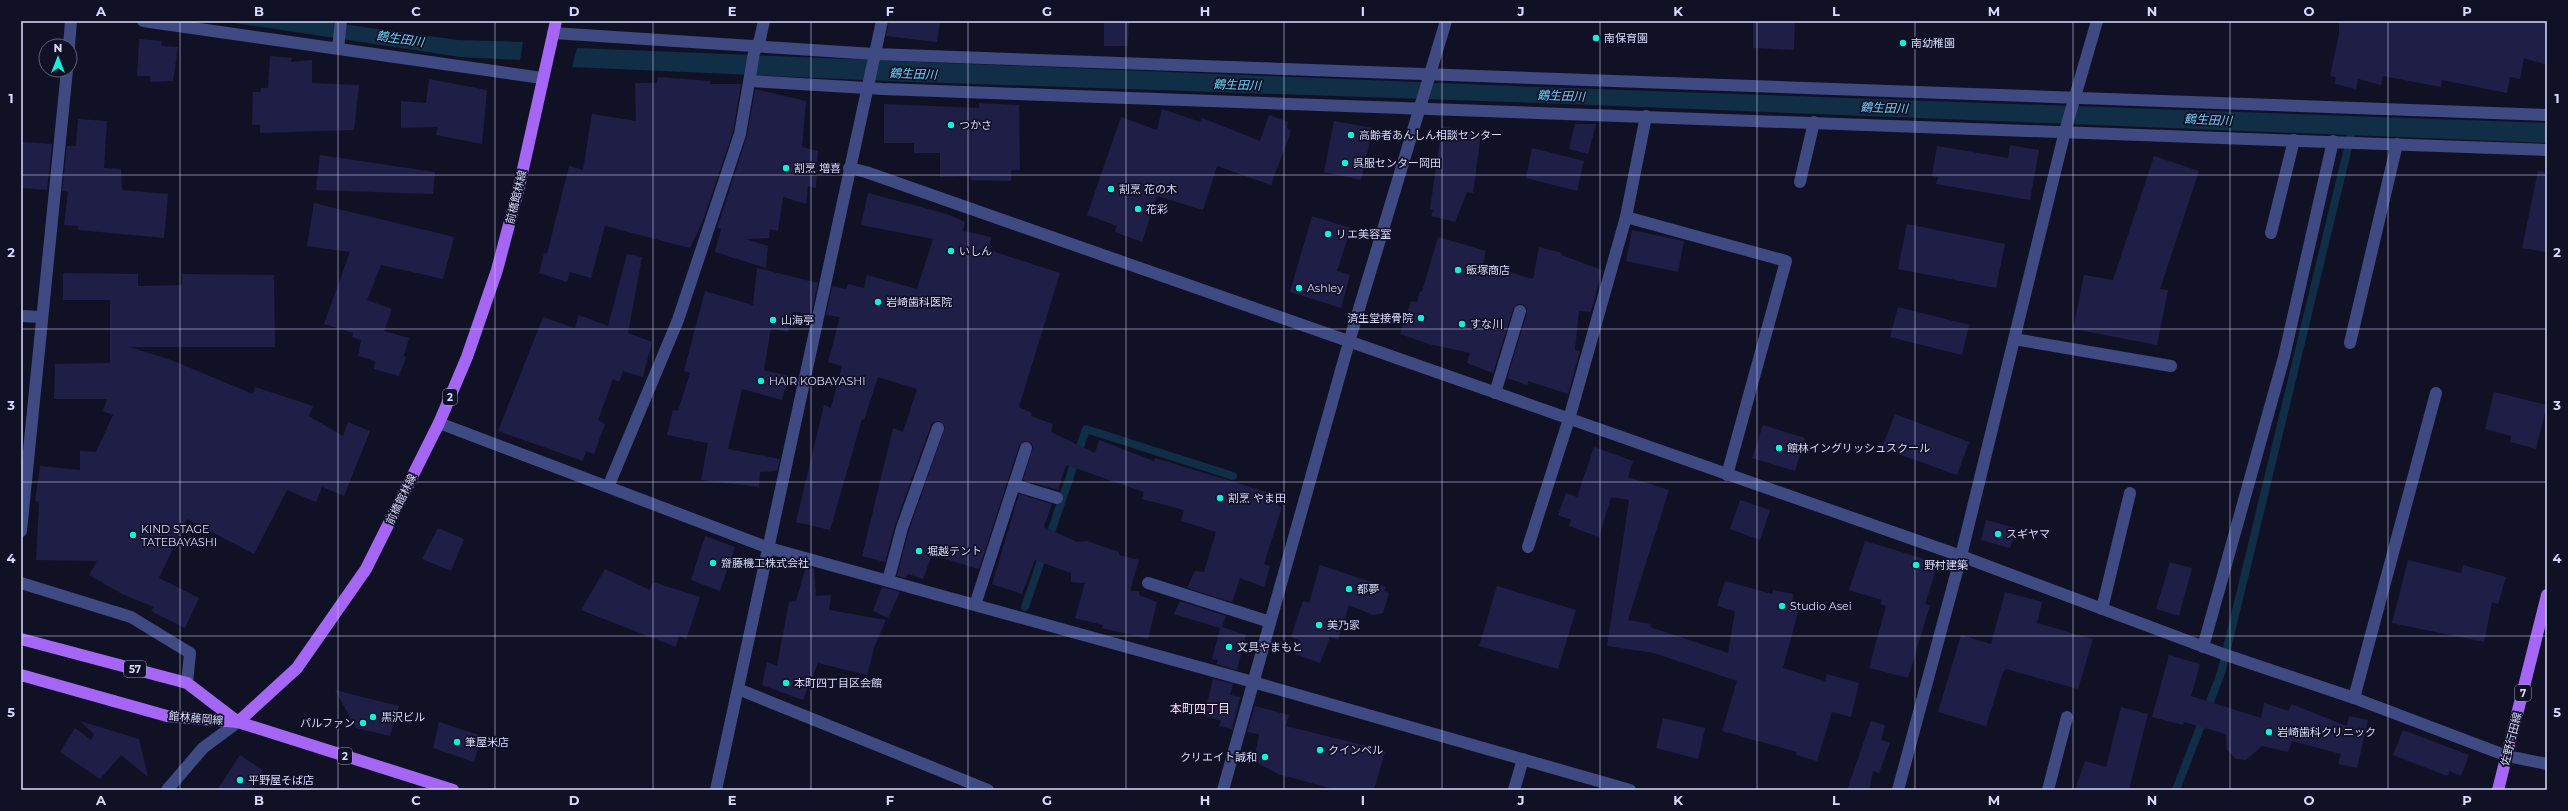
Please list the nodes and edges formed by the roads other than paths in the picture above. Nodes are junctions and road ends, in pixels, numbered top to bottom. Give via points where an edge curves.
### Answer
1 (71, 21) edge
2 (143, 21) edge
3 (341, 21) edge
4 (764, 21) edge
5 (882, 21) edge
6 (1446, 21) edge
7 (2097, 21) edge
8 (554, 27) edge
9 (70, 38) edge
10 (339, 44) junction
11 (755, 50) junction
12 (874, 56) junction
13 (1430, 77) junction
14 (65, 78) edge
15 (542, 78) junction
16 (750, 79) junction
17 (867, 85) junction
18 (2075, 100) junction
19 (1421, 107) junction
20 (2547, 115) edge
21 (1646, 116) junction
22 (1814, 122) junction
23 (2066, 128) junction
24 (2294, 140) junction
25 (2333, 141) junction
26 (2397, 144) junction
27 (2547, 150) edge
28 (849, 168) junction
29 (1800, 182) dead end
30 (1626, 217) junction
31 (2271, 233) dead end
32 (1520, 311) dead end
33 (21, 316) edge
34 (42, 318) junction
35 (2014, 339) junction
36 (1349, 342) junction
37 (2350, 342) dead end
38 (2171, 366) dead end
39 (1495, 394) junction
40 (2436, 394) dead end
41 (1569, 419) junction
42 (439, 423) junction
43 (938, 428) dead end
44 (1026, 448) dead end
45 (24, 464) edge
46 (1727, 475) junction
47 (1014, 485) junction
48 (608, 487) junction
49 (2130, 493) dead end
50 (1057, 498) dead end
51 (21, 531) edge
52 (1528, 547) dead end
53 (769, 548) junction
54 (1960, 556) junction
55 (888, 581) junction
56 (21, 583) edge
57 (1148, 583) dead end
58 (2547, 595) edge
59 (975, 605) junction
60 (2102, 609) junction
61 (1270, 622) junction
62 (21, 639) edge
63 (2203, 647) junction
64 (21, 675) edge
65 (1253, 682) junction
66 (187, 683) junction
67 (738, 689) junction
68 (2354, 698) junction
69 (2067, 716) dead end
70 (238, 722) junction
71 (2507, 756) junction
72 (1524, 759) junction
73 (2547, 764) edge
74 (167, 790) edge
75 (452, 790) edge
76 (716, 790) edge
77 (988, 790) edge
78 (1223, 790) edge
79 (1514, 790) edge
80 (1630, 790) edge
81 (1898, 790) edge
82 (2048, 790) edge
83 (2498, 790) edge

1 - 9 street
2 - 10 street
3 - 10 street
4 - 11 street
5 - 12 street
6 - 13 street
7 - 18 street
8 - 11 street
8 - 15 main road, 前橋館林線 / 2
10 - 15 street
11 - 12 street
11 - 16 street
12 - 13 street
12 - 17 street
13 - 18 street
13 - 19 street
14 - 34 street
15 - 42 main road, 前橋館林線 / 2 via 519,187 497,270 467,357
16 - 17 street
16 - 48 street via 740,134 678,320
17 - 19 street
17 - 28 street
18 - 20 street
18 - 23 street
19 - 21 street
19 - 36 street
21 - 22 street
21 - 30 street
22 - 23 street
22 - 29 street
23 - 24 street
23 - 35 street
24 - 25 street
24 - 31 street
25 - 26 street
25 - 63 street via 2284,357
26 - 27 street
26 - 37 street
28 - 36 street via 873,174
28 - 53 street
30 - 41 street
30 - 46 street via 1786,261
32 - 39 street
33 - 34 street
34 - 45 street
35 - 38 street
35 - 54 street
36 - 39 street
36 - 61 street
39 - 41 street
40 - 68 street
41 - 46 street
41 - 52 street
42 - 48 street
42 - 70 main road, 前橋館林線 / 2 via 366,569 296,668
43 - 55 street via 902,528
44 - 47 street
45 - 51 street
46 - 54 street
47 - 50 street
47 - 59 street
48 - 53 street
49 - 60 street
53 - 55 street
53 - 67 street
54 - 60 street
54 - 81 street
55 - 59 street
56 - 66 street via 131,617 190,653
57 - 61 street
58 - 71 main road, 佐野行田線 / 7
59 - 65 street
60 - 63 street
61 - 65 street
62 - 66 main road, 館林藤岡線 / 57
63 - 68 street
64 - 70 main road, 館林藤岡線 via 167,716
65 - 72 street
65 - 78 street
66 - 70 main road, 館林藤岡線 / 57
67 - 76 street
67 - 77 street
68 - 71 street
69 - 82 street
70 - 74 street via 203,748
70 - 75 main road, 2
71 - 73 street
71 - 83 main road, 佐野行田線 / 7
72 - 79 street
72 - 80 street

